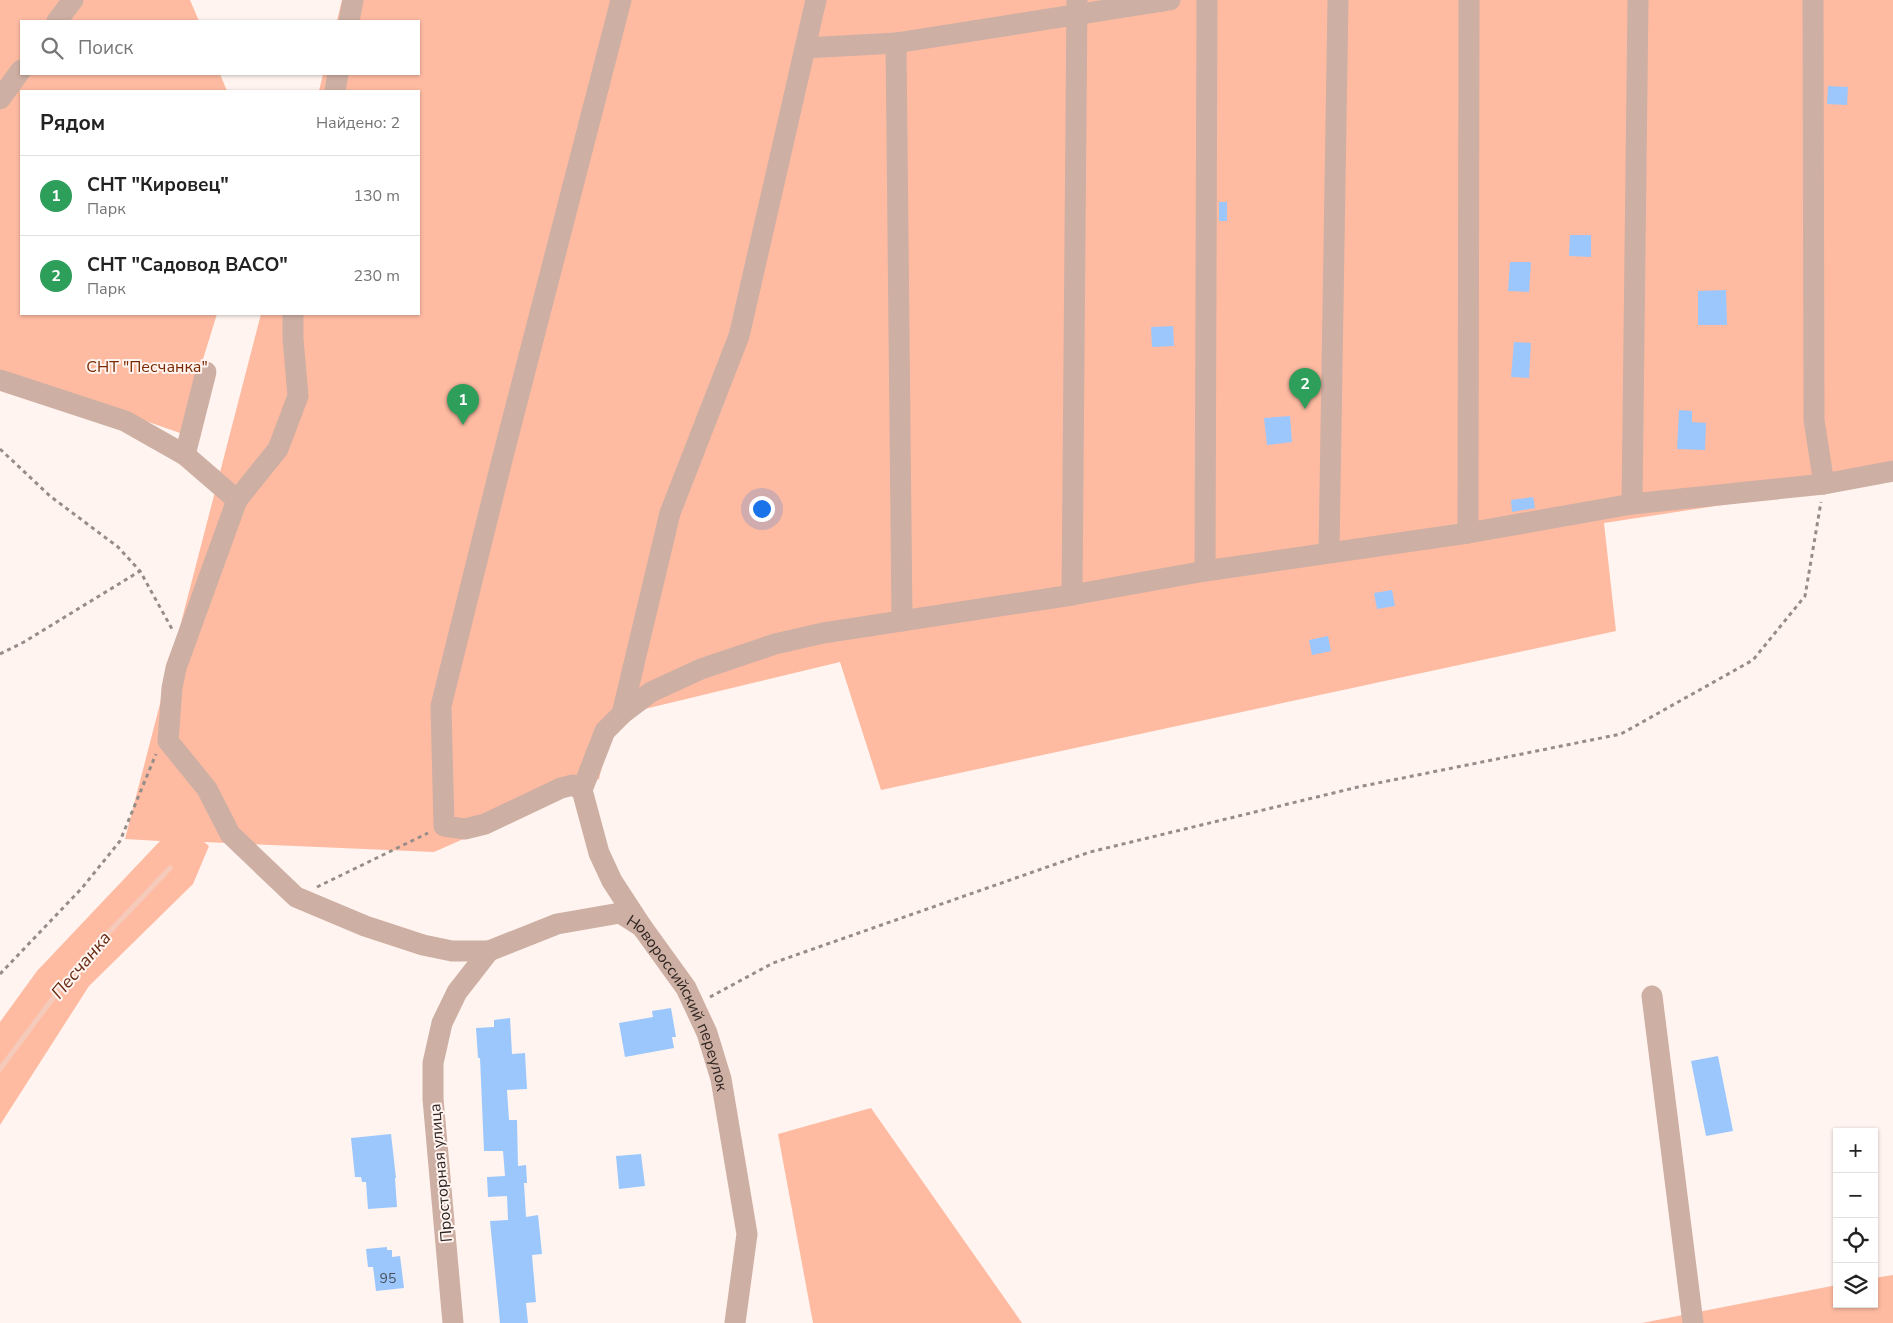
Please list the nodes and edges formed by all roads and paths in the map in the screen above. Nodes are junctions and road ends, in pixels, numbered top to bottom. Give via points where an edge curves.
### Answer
1 (353, 0) edge
2 (621, 0) edge
3 (816, 0) edge
4 (1170, 0) edge
5 (1207, 0) edge
6 (1338, 0) edge
7 (1469, 0) edge
8 (1638, 0) edge
9 (1813, 0) edge
10 (1077, 8) edge
11 (349, 20) edge
12 (896, 44) junction
13 (805, 48) junction
14 (20, 71) edge
15 (338, 75) edge
16 (335, 90) edge
17 (0, 99) edge
18 (293, 315) edge
19 (206, 372) dead end
20 (0, 380) edge
21 (0, 449) edge
22 (185, 455) junction
23 (1893, 470) edge
24 (1824, 484) junction
25 (237, 500) junction
26 (1632, 504) junction
27 (1468, 533) junction
28 (1329, 552) junction
29 (140, 571) junction
30 (1205, 571) junction
31 (1072, 595) junction
32 (902, 620) junction
33 (172, 629) dead end
34 (0, 654) edge
35 (622, 714) junction
36 (170, 721) junction
37 (582, 790) junction
38 (444, 826) junction
39 (296, 897) junction
40 (642, 927) junction
41 (489, 951) junction
42 (0, 974) edge
43 (1652, 996) dead end
44 (694, 1006) junction
45 (452, 1323) edge
46 (736, 1323) edge
47 (1693, 1323) edge

1 - 11 street
2 - 38 street via 441,706
3 - 13 street
4 - 10 street
5 - 30 street
6 - 28 street
7 - 27 street
8 - 26 street
9 - 24 street via 1814,420
10 - 12 street
10 - 31 street
12 - 13 street
12 - 32 street
13 - 35 street via 739,336 670,513
14 - 17 street
15 - 16 street
18 - 25 street via 298,396 278,449
19 - 22 street
20 - 22 street via 125,420
21 - 29 path via 50,496 118,547
22 - 25 street
23 - 24 street
24 - 26 street
24 - 44 path via 1805,596 1753,660 1621,734 1358,787 1090,852 773,963
25 - 36 street via 176,668
26 - 27 street
27 - 28 street
28 - 30 street
29 - 33 path
29 - 34 path
30 - 31 street
31 - 32 street
32 - 35 street via 775,644 720,662 651,692
35 - 37 street via 605,731
36 - 39 street via 168,741 207,789 230,834
36 - 42 path via 120,841 82,888
37 - 38 street via 573,785 561,788 485,824 465,829
37 - 40 street via 599,853 612,881
38 - 39 path
39 - 41 street via 365,926 423,945 452,951
40 - 41 street, Новороссийский переулок via 620,913 557,924
40 - 44 street, Новороссийский переулок via 686,988
41 - 45 street, Просторная улица via 457,992 442,1023 433,1063
43 - 47 street
44 - 46 street, Новороссийский переулок via 721,1079 747,1234

